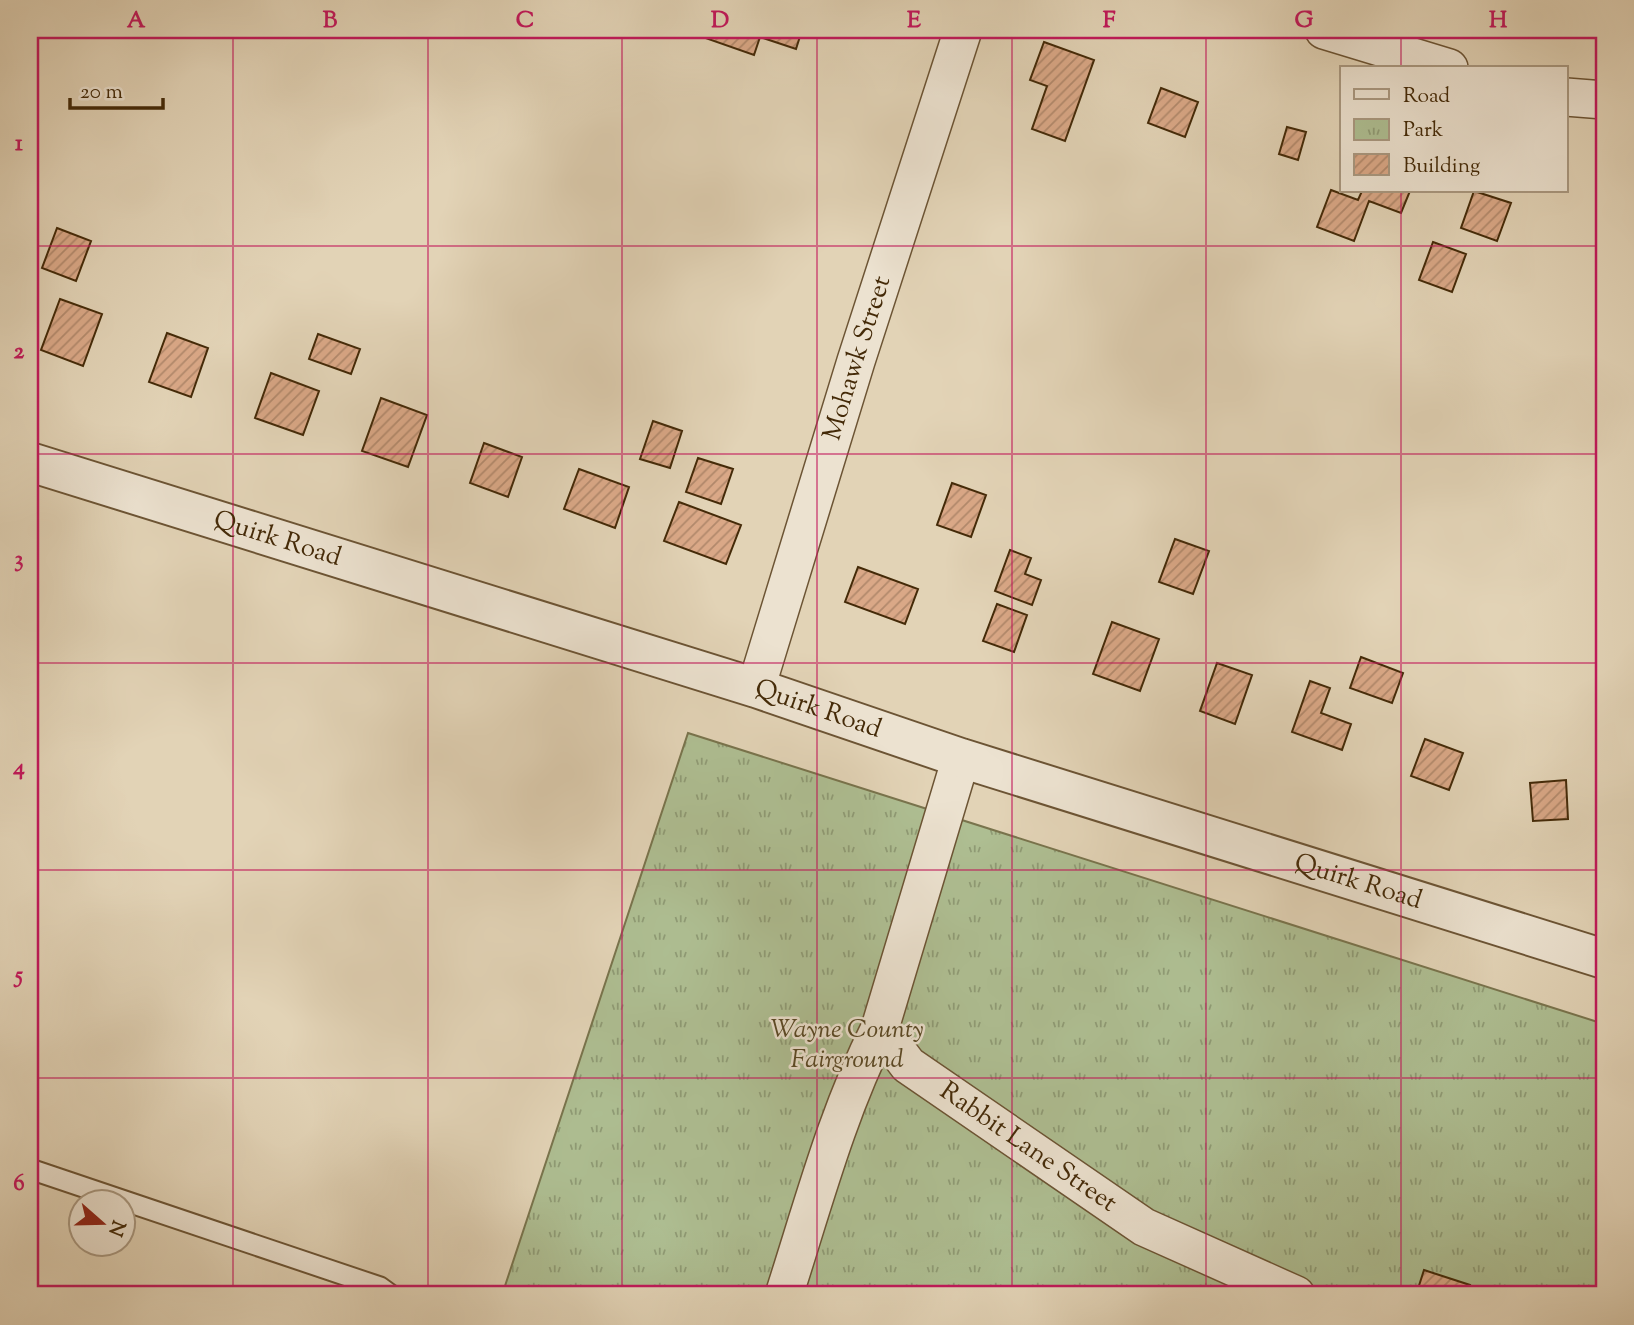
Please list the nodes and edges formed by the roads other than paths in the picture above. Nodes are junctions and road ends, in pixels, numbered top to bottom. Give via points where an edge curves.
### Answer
1 (963, 30) edge
2 (1324, 30) edge
3 (1442, 66) edge
4 (1568, 97) edge
5 (1604, 100) edge
6 (30, 461) edge
7 (756, 688) junction
8 (961, 758) junction
9 (1604, 959) edge
10 (880, 1028) junction
11 (30, 1169) edge
12 (391, 1295) edge
13 (784, 1295) edge
14 (1296, 1295) edge

1 - 7 street, Mohawk Street
2 - 3 street
4 - 5 street
6 - 7 street, Quirk Road
7 - 8 street, Quirk Road
8 - 9 street, Quirk Road
8 - 10 street
10 - 13 street via 844,1109
10 - 14 street, Rabbit Lane Street via 908,1065 1144,1227
11 - 12 lane via 380,1287

